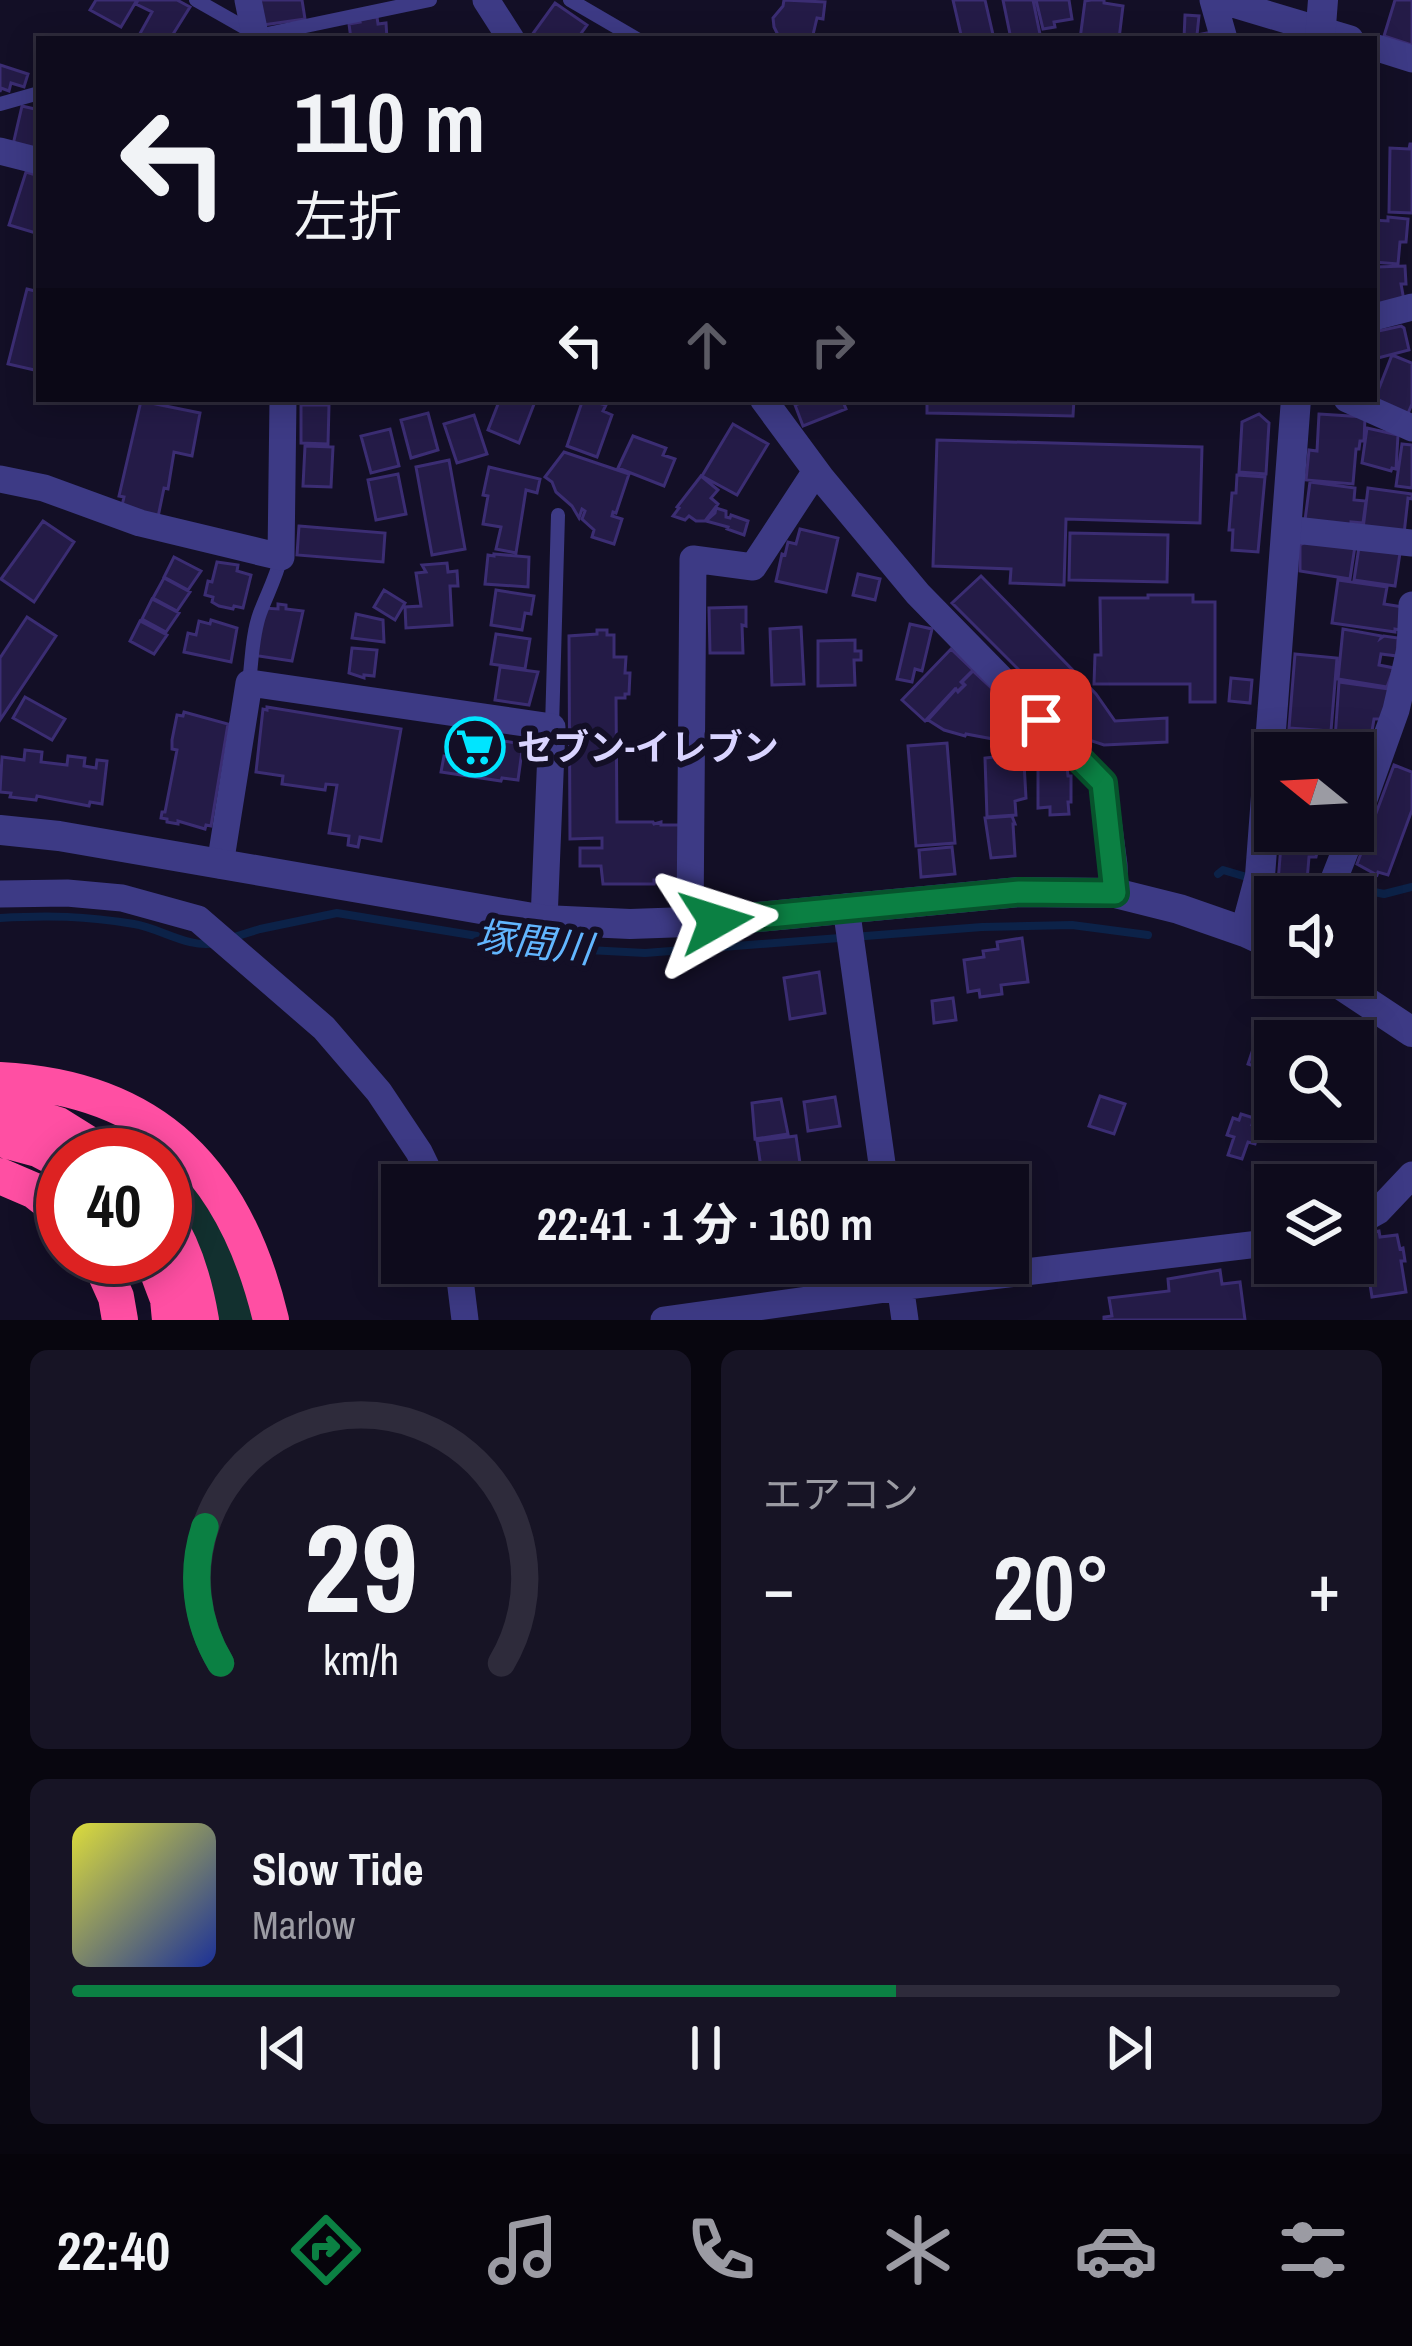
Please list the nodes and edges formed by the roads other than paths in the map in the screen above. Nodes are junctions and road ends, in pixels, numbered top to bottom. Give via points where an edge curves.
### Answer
1 (196, 0) edge
2 (248, 0) edge
3 (430, 0) edge
4 (486, 0) edge
5 (570, 0) edge
6 (1216, 0) edge
7 (1328, 27) edge
8 (250, 36) edge
9 (252, 36) edge
10 (257, 36) edge
11 (509, 36) edge
12 (632, 36) edge
13 (1223, 36) edge
14 (1377, 48) edge
15 (1412, 59) edge
16 (36, 94) edge
17 (0, 104) edge
18 (0, 151) edge
19 (36, 160) edge
20 (1412, 307) edge
21 (1377, 316) edge
22 (283, 402) edge
23 (765, 402) edge
24 (1296, 402) edge
25 (1354, 402) edge
26 (1412, 428) edge
27 (816, 471) junction
28 (0, 479) edge
29 (558, 515) dead end
30 (1286, 529) junction
31 (1412, 543) edge
32 (281, 557) junction
33 (1412, 605) edge
34 (1411, 629) edge
35 (249, 682) junction
36 (552, 728) junction
37 (1374, 772) edge
38 (0, 830) edge
39 (220, 865) junction
40 (1115, 893) junction
41 (0, 894) edge
42 (544, 920) junction
43 (690, 922) junction
44 (848, 929) junction
45 (1245, 932) junction
46 (1254, 936) edge
47 (1358, 996) edge
48 (1412, 1031) edge
49 (0, 1080) edge
50 (0, 1107) edge
51 (63, 1128) edge
52 (0, 1139) edge
53 (36, 1148) edge
54 (425, 1164) edge
55 (882, 1164) edge
56 (1412, 1174) edge
57 (0, 1176) edge
58 (36, 1191) edge
59 (1374, 1212) edge
60 (1254, 1244) edge
61 (1029, 1264) edge
62 (110, 1284) edge
63 (162, 1284) edge
64 (192, 1284) edge
65 (461, 1284) edge
66 (851, 1284) edge
67 (899, 1284) edge
68 (120, 1320) edge
69 (170, 1320) edge
70 (201, 1320) edge
71 (271, 1320) edge
72 (465, 1320) edge
73 (664, 1320) edge
74 (905, 1320) edge

1 - 8 lane
2 - 9 street
3 - 10 lane
4 - 11 street
5 - 12 lane
6 - 7 street
6 - 13 street
14 - 15 street
16 - 17 lane
18 - 19 street
20 - 21 street
22 - 32 street
23 - 27 street
24 - 30 street
25 - 26 street
27 - 40 street via 918,594 1103,783
27 - 43 street via 753,567 693,559
28 - 32 street
29 - 36 lane
30 - 31 street
30 - 45 street via 1258,882
32 - 35 lane via 255,630
33 - 34 street
34 - 37 street
35 - 36 street
35 - 39 street
36 - 42 street
38 - 39 street
39 - 42 street
40 - 44 street via 1019,892
40 - 45 street
41 - 54 street via 122,898 198,919 324,1028 380,1093
42 - 43 street
43 - 44 street
44 - 55 street
45 - 46 street
47 - 48 street
49 - 71 highway via 102,1099 172,1140 245,1235
50 - 51 highway
52 - 53 highway
56 - 59 street
57 - 58 highway
60 - 61 street
62 - 68 highway
63 - 69 highway
64 - 70 highway
65 - 72 street
66 - 73 street
67 - 74 street

